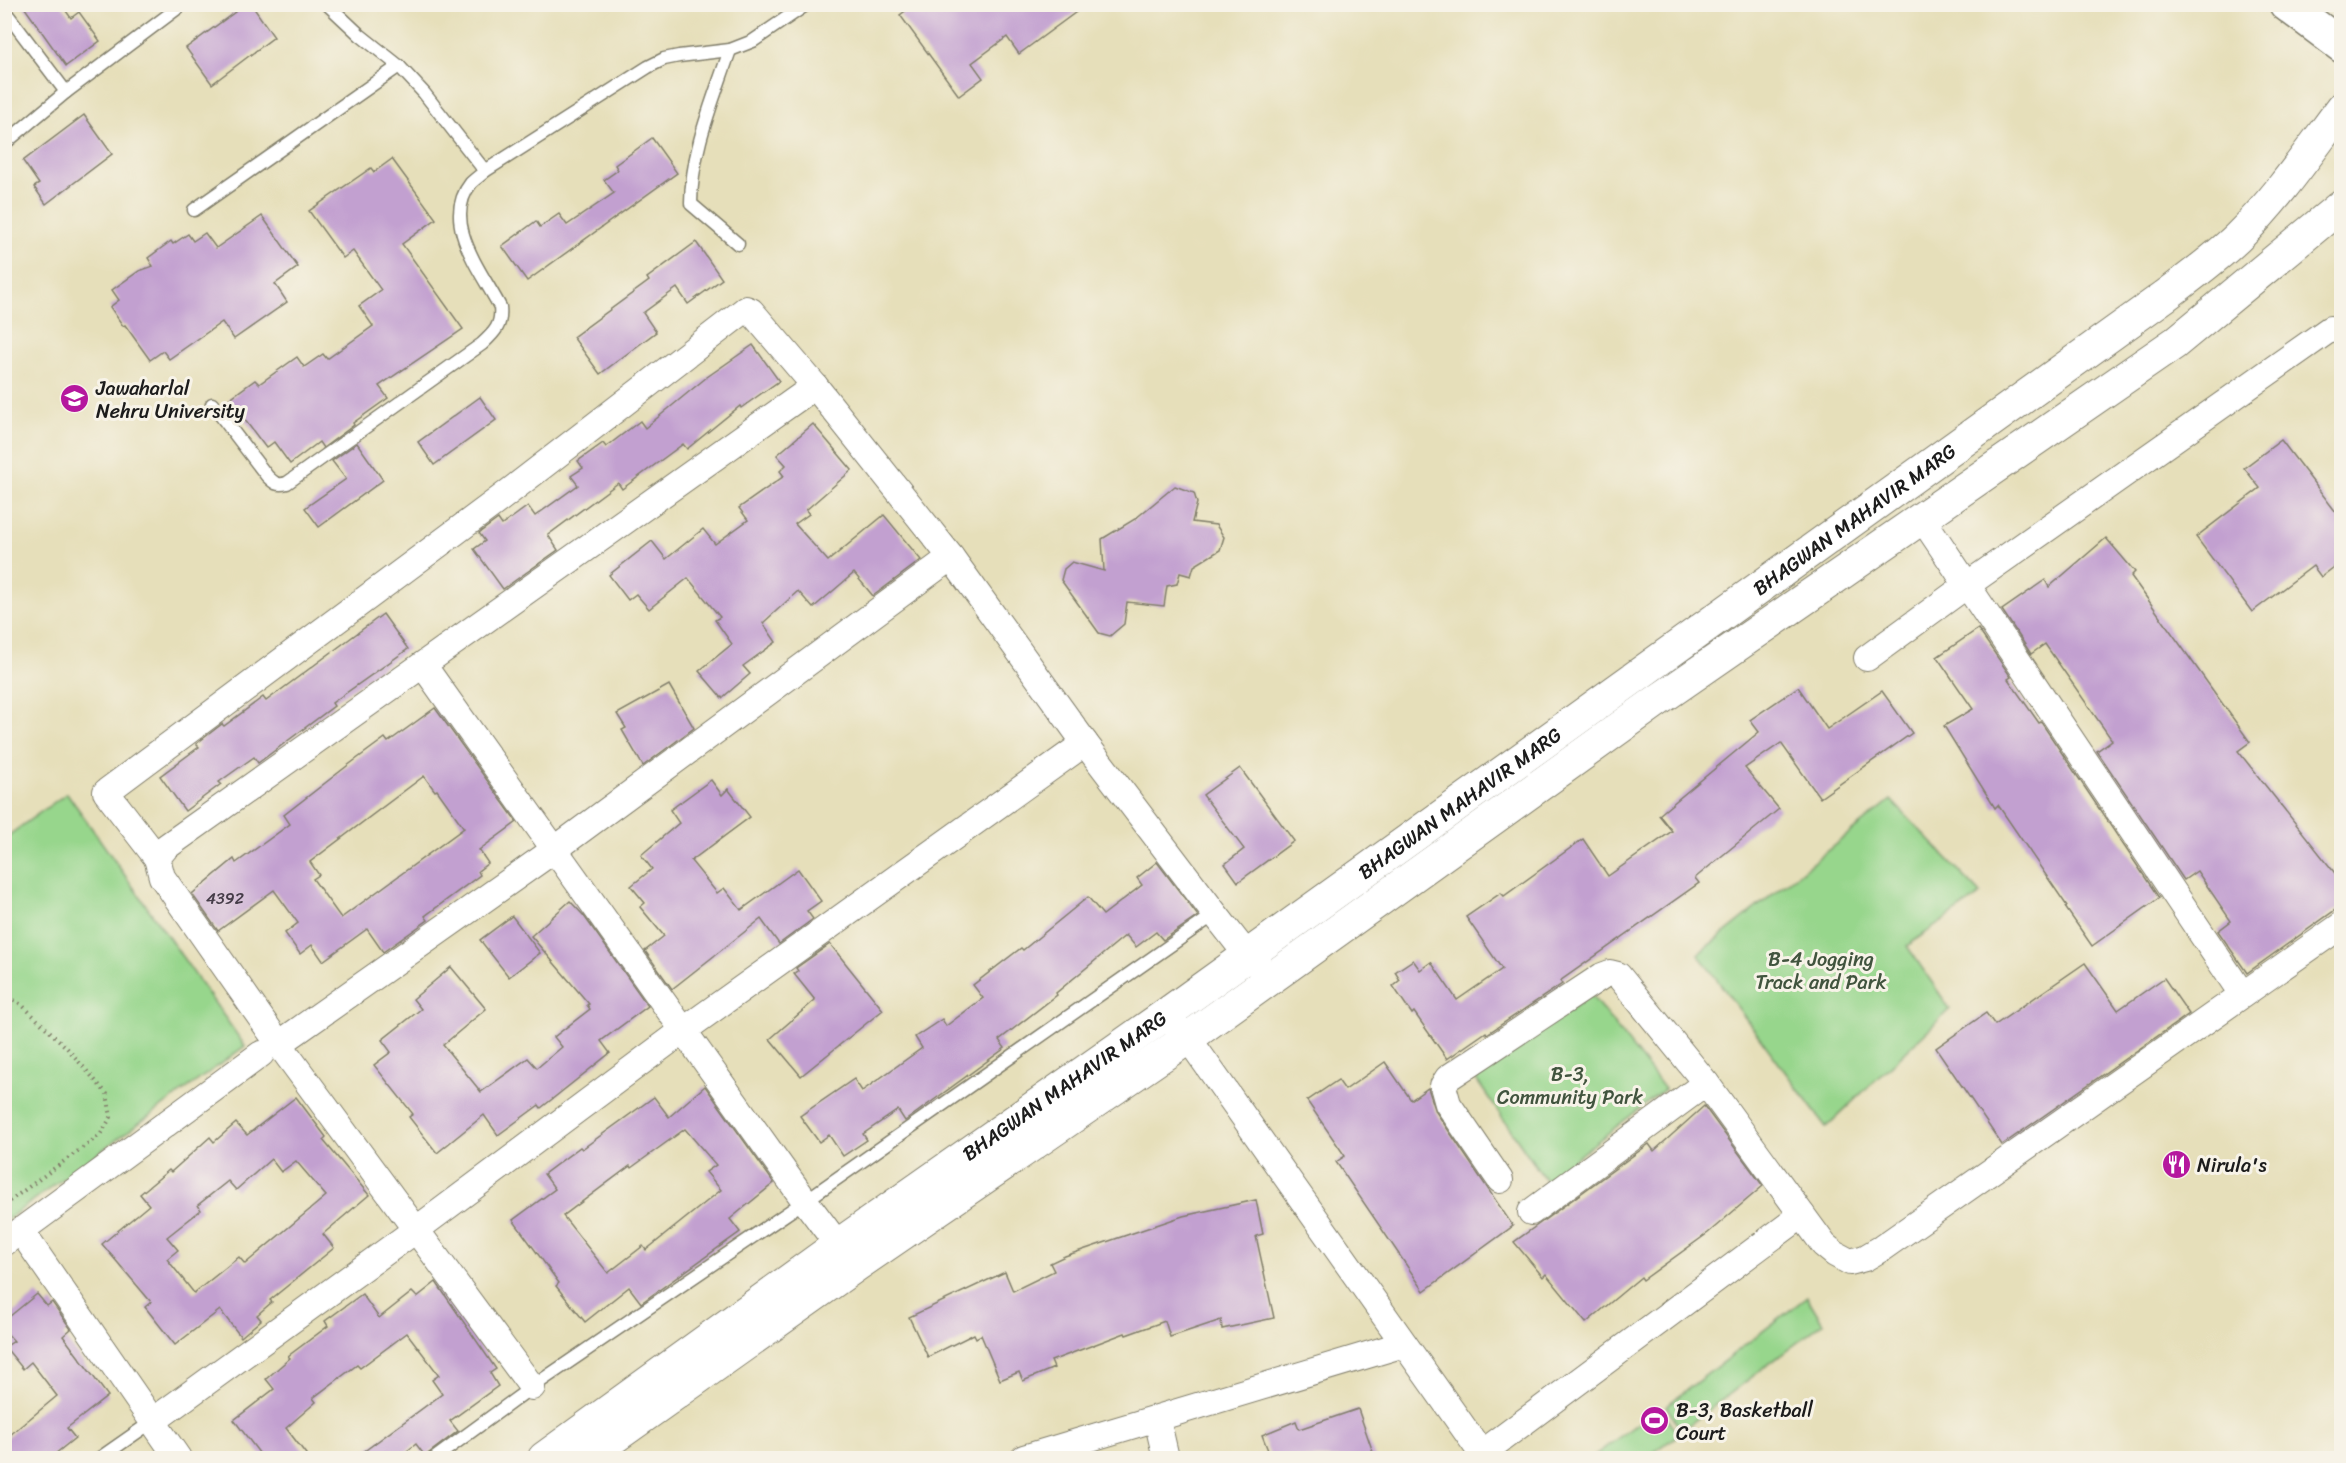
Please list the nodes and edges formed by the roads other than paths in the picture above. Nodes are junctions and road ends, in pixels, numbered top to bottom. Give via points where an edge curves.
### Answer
1 (183, 4) edge
2 (327, 4) edge
3 (807, 4) edge
4 (2286, 4) edge
5 (4, 10) edge
6 (2342, 46) edge
7 (730, 50) junction
8 (399, 66) junction
9 (66, 92) junction
10 (2342, 108) edge
11 (4, 144) edge
12 (485, 171) junction
13 (2342, 205) edge
14 (195, 210) dead end
15 (738, 244) dead end
16 (2330, 329) dead end
17 (815, 386) junction
18 (212, 404) dead end
19 (1922, 518) junction
20 (951, 557) junction
21 (1777, 576) junction
22 (1967, 585) junction
23 (1803, 602) junction
24 (1867, 658) dead end
25 (423, 664) junction
26 (1632, 680) junction
27 (1654, 703) junction
28 (1085, 743) junction
29 (554, 850) junction
30 (157, 858) junction
31 (1215, 914) junction
32 (2342, 925) edge
33 (1247, 955) junction
34 (1271, 978) junction
35 (2242, 994) junction
36 (1165, 1015) junction
37 (684, 1030) junction
38 (1188, 1038) junction
39 (270, 1049) junction
40 (1706, 1083) junction
41 (1500, 1180) dead end
42 (805, 1201) junction
43 (1531, 1212) dead end
44 (1802, 1215) junction
45 (417, 1229) junction
46 (13, 1237) edge
47 (848, 1255) junction
48 (1404, 1344) junction
49 (532, 1387) junction
50 (1157, 1419) junction
51 (153, 1421) junction
52 (1483, 1456) edge
53 (100, 1458) edge
54 (178, 1458) edge
55 (435, 1458) edge
56 (544, 1458) edge
57 (585, 1458) edge
58 (1024, 1458) edge
59 (1166, 1458) edge

1 - 9 lane
2 - 8 lane
3 - 7 lane via 753,41
4 - 6 main road
5 - 9 lane
7 - 12 lane via 664,59
7 - 15 lane via 698,147 691,204
8 - 12 lane
8 - 14 lane
9 - 11 lane
10 - 21 street, BHAGWAN MAHAVIR MARG via 2266,207 2220,254
12 - 18 lane via 471,183 459,216 462,234 500,307 496,331 482,344 280,485 267,476
13 - 19 street, BHAGWAN MAHAVIR MARG via 2175,343
16 - 22 street
17 - 20 street
17 - 25 street
17 - 30 street via 748,308 501,498 106,792
19 - 22 street
19 - 23 street, BHAGWAN MAHAVIR MARG
20 - 28 street
20 - 29 street
21 - 23 street
21 - 26 street, BHAGWAN MAHAVIR MARG
22 - 24 street
22 - 35 street
23 - 27 street, BHAGWAN MAHAVIR MARG
25 - 29 street
25 - 30 street via 166,847
26 - 27 street
26 - 33 street, BHAGWAN MAHAVIR MARG
27 - 34 street, BHAGWAN MAHAVIR MARG
28 - 31 street
28 - 37 street
29 - 37 street
29 - 39 street
30 - 39 street via 162,877
31 - 33 street
31 - 42 lane
32 - 35 street
33 - 34 street
33 - 36 street, BHAGWAN MAHAVIR MARG
34 - 38 street, BHAGWAN MAHAVIR MARG
35 - 44 street via 1865,1258 1850,1262 1835,1254
36 - 38 street
36 - 47 street, BHAGWAN MAHAVIR MARG
37 - 42 street
37 - 45 street
38 - 47 street, BHAGWAN MAHAVIR MARG
38 - 48 street
39 - 45 street
39 - 46 street
40 - 41 street via 1618,975 1602,976 1448,1078 1443,1086 1448,1104
40 - 43 street
40 - 44 street
42 - 47 street
42 - 49 lane
44 - 52 street
45 - 49 street
45 - 51 street
46 - 51 street
47 - 56 street, BHAGWAN MAHAVIR MARG
47 - 57 street, BHAGWAN MAHAVIR MARG
48 - 50 street
48 - 52 street
49 - 55 lane
50 - 58 street
50 - 59 street
51 - 53 lane
51 - 54 street

